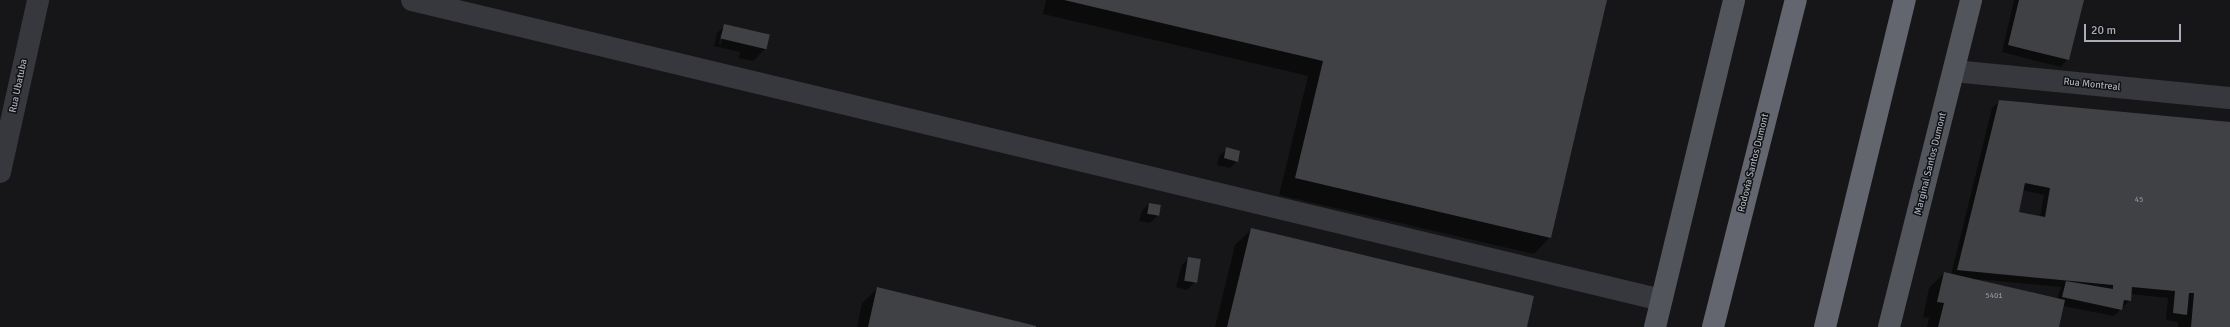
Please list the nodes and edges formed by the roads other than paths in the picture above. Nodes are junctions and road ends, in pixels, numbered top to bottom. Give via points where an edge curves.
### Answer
1 (38, 0) edge
2 (412, 0) edge
3 (1734, 0) edge
4 (1796, 0) edge
5 (1904, 0) edge
6 (1972, 0) edge
7 (1954, 71) junction
8 (2230, 98) edge
9 (0, 172) edge
10 (1662, 300) junction
11 (1655, 327) edge
12 (1713, 327) edge
13 (1826, 327) edge
14 (1889, 327) edge

1 - 9 street, Rua Ubatuba
2 - 10 street
3 - 10 main road
4 - 12 highway, Rodovia Santos Dumont
5 - 13 highway
6 - 7 main road, Marginal Santos Dumont
7 - 8 street, Rua Montreal
7 - 14 main road, Marginal Santos Dumont
10 - 11 main road

